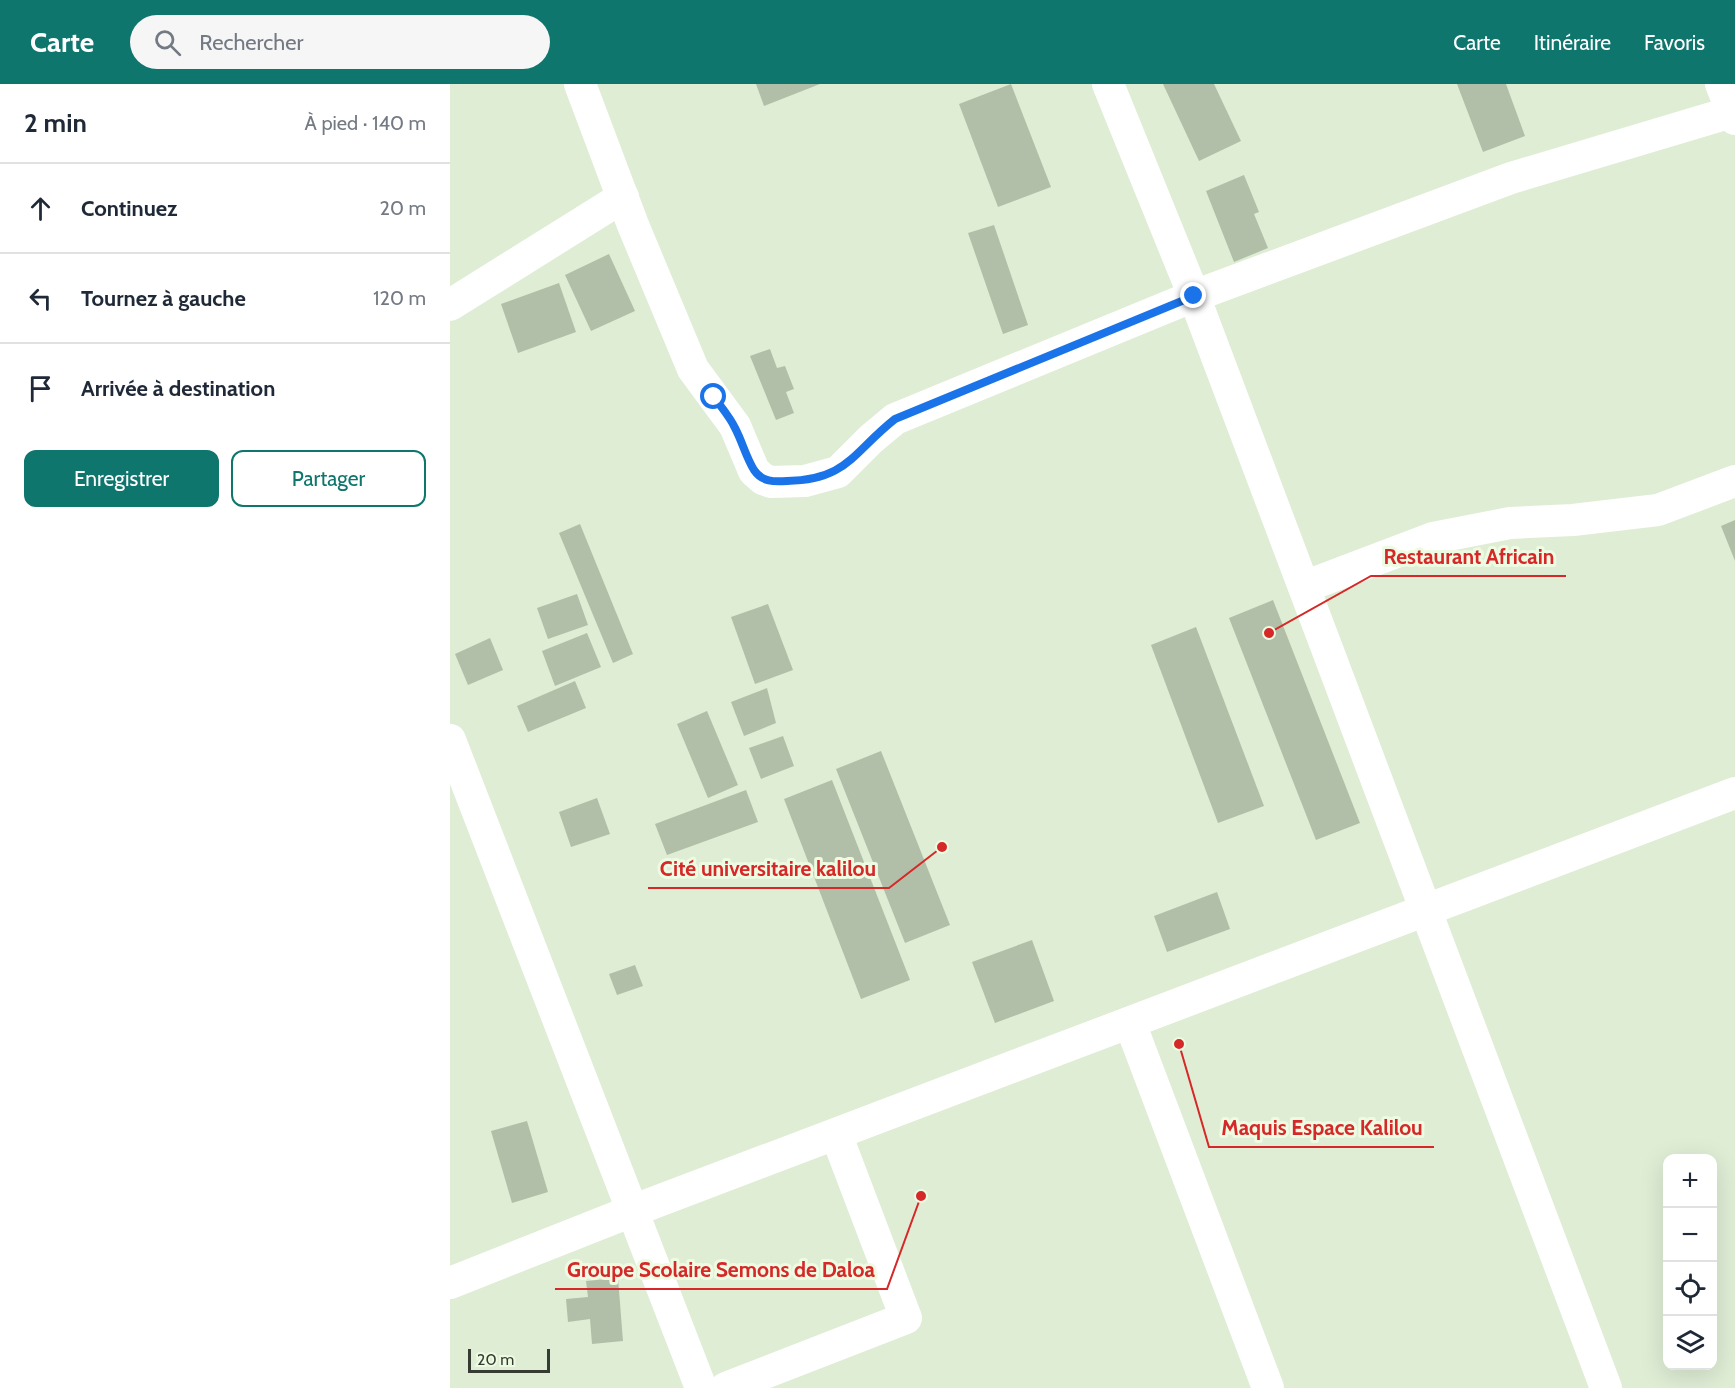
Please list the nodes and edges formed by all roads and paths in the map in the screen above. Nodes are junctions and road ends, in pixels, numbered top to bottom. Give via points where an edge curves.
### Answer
1 (580, 84) edge
2 (1108, 84) edge
3 (1721, 84) edge
4 (1734, 114) edge
5 (623, 197) junction
6 (1194, 296) junction
7 (450, 305) edge
8 (1735, 482) edge
9 (1304, 586) junction
10 (450, 740) edge
11 (1735, 793) edge
12 (1428, 912) junction
13 (1130, 1023) junction
14 (836, 1134) junction
15 (632, 1211) junction
16 (450, 1283) edge
17 (701, 1388) edge
18 (726, 1388) edge
19 (1268, 1388) edge
20 (1606, 1388) edge

1 - 5 street
2 - 6 street
3 - 4 street
4 - 6 street via 1511,178
5 - 6 street via 693,369 735,426 754,471 771,482 806,481 838,472 895,419
5 - 7 street
6 - 9 street
8 - 9 street via 1658,510 1510,524 1434,538
9 - 12 street
10 - 15 street
11 - 12 street
12 - 13 street
12 - 20 street
13 - 14 street
13 - 19 street
14 - 15 street
14 - 18 street via 906,1318
15 - 16 street
15 - 17 street

